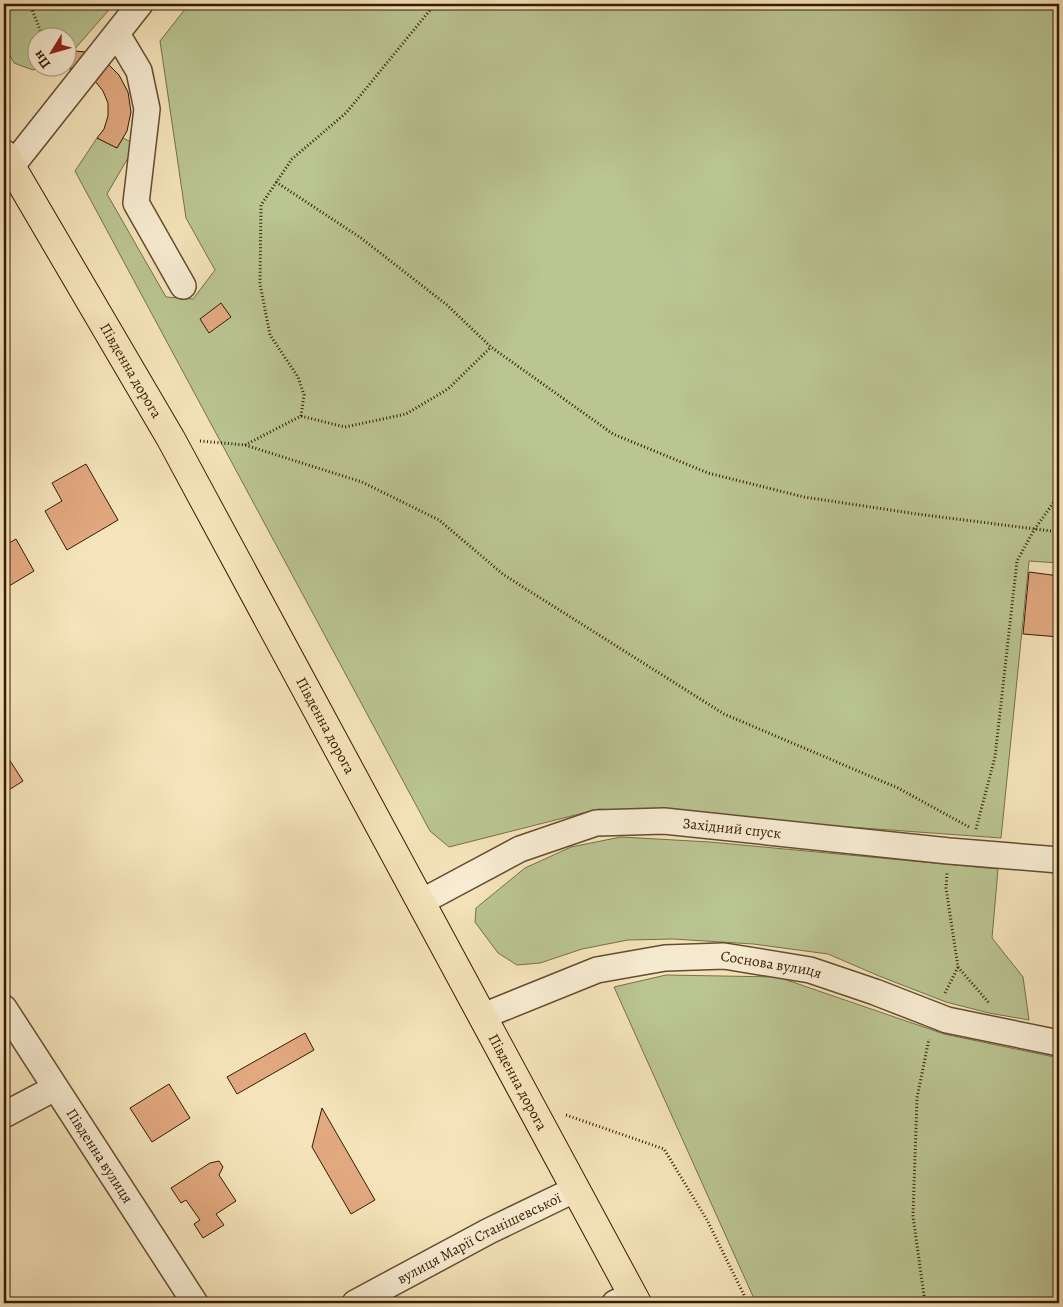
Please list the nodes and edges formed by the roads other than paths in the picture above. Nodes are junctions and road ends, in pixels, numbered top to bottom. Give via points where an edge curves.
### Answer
1 (140, 4) edge
2 (117, 34) junction
3 (7, 160) edge
4 (182, 286) dead end
5 (1059, 860) edge
6 (421, 902) junction
7 (4, 1008) edge
8 (483, 1016) junction
9 (1059, 1043) edge
10 (55, 1088) junction
11 (4, 1116) edge
12 (576, 1189) junction
13 (628, 1300) edge
14 (195, 1303) edge
15 (355, 1303) edge

1 - 2 street
2 - 3 street
2 - 4 street via 139,71 147,109 136,203
3 - 6 highway, Південна дорога via 171,439
5 - 6 street, Західний спуск via 664,821 596,823 520,849
6 - 8 highway, Південна дорога
7 - 10 street, Південна вулиця
8 - 9 street, Соснова вулиця via 597,970 665,958 724,956 810,970 947,1020
8 - 12 highway, Південна дорога
10 - 11 street
10 - 14 street, Південна вулиця
12 - 13 highway, Південна дорога
12 - 15 street, вулиця Марії Станішевської via 489,1231

